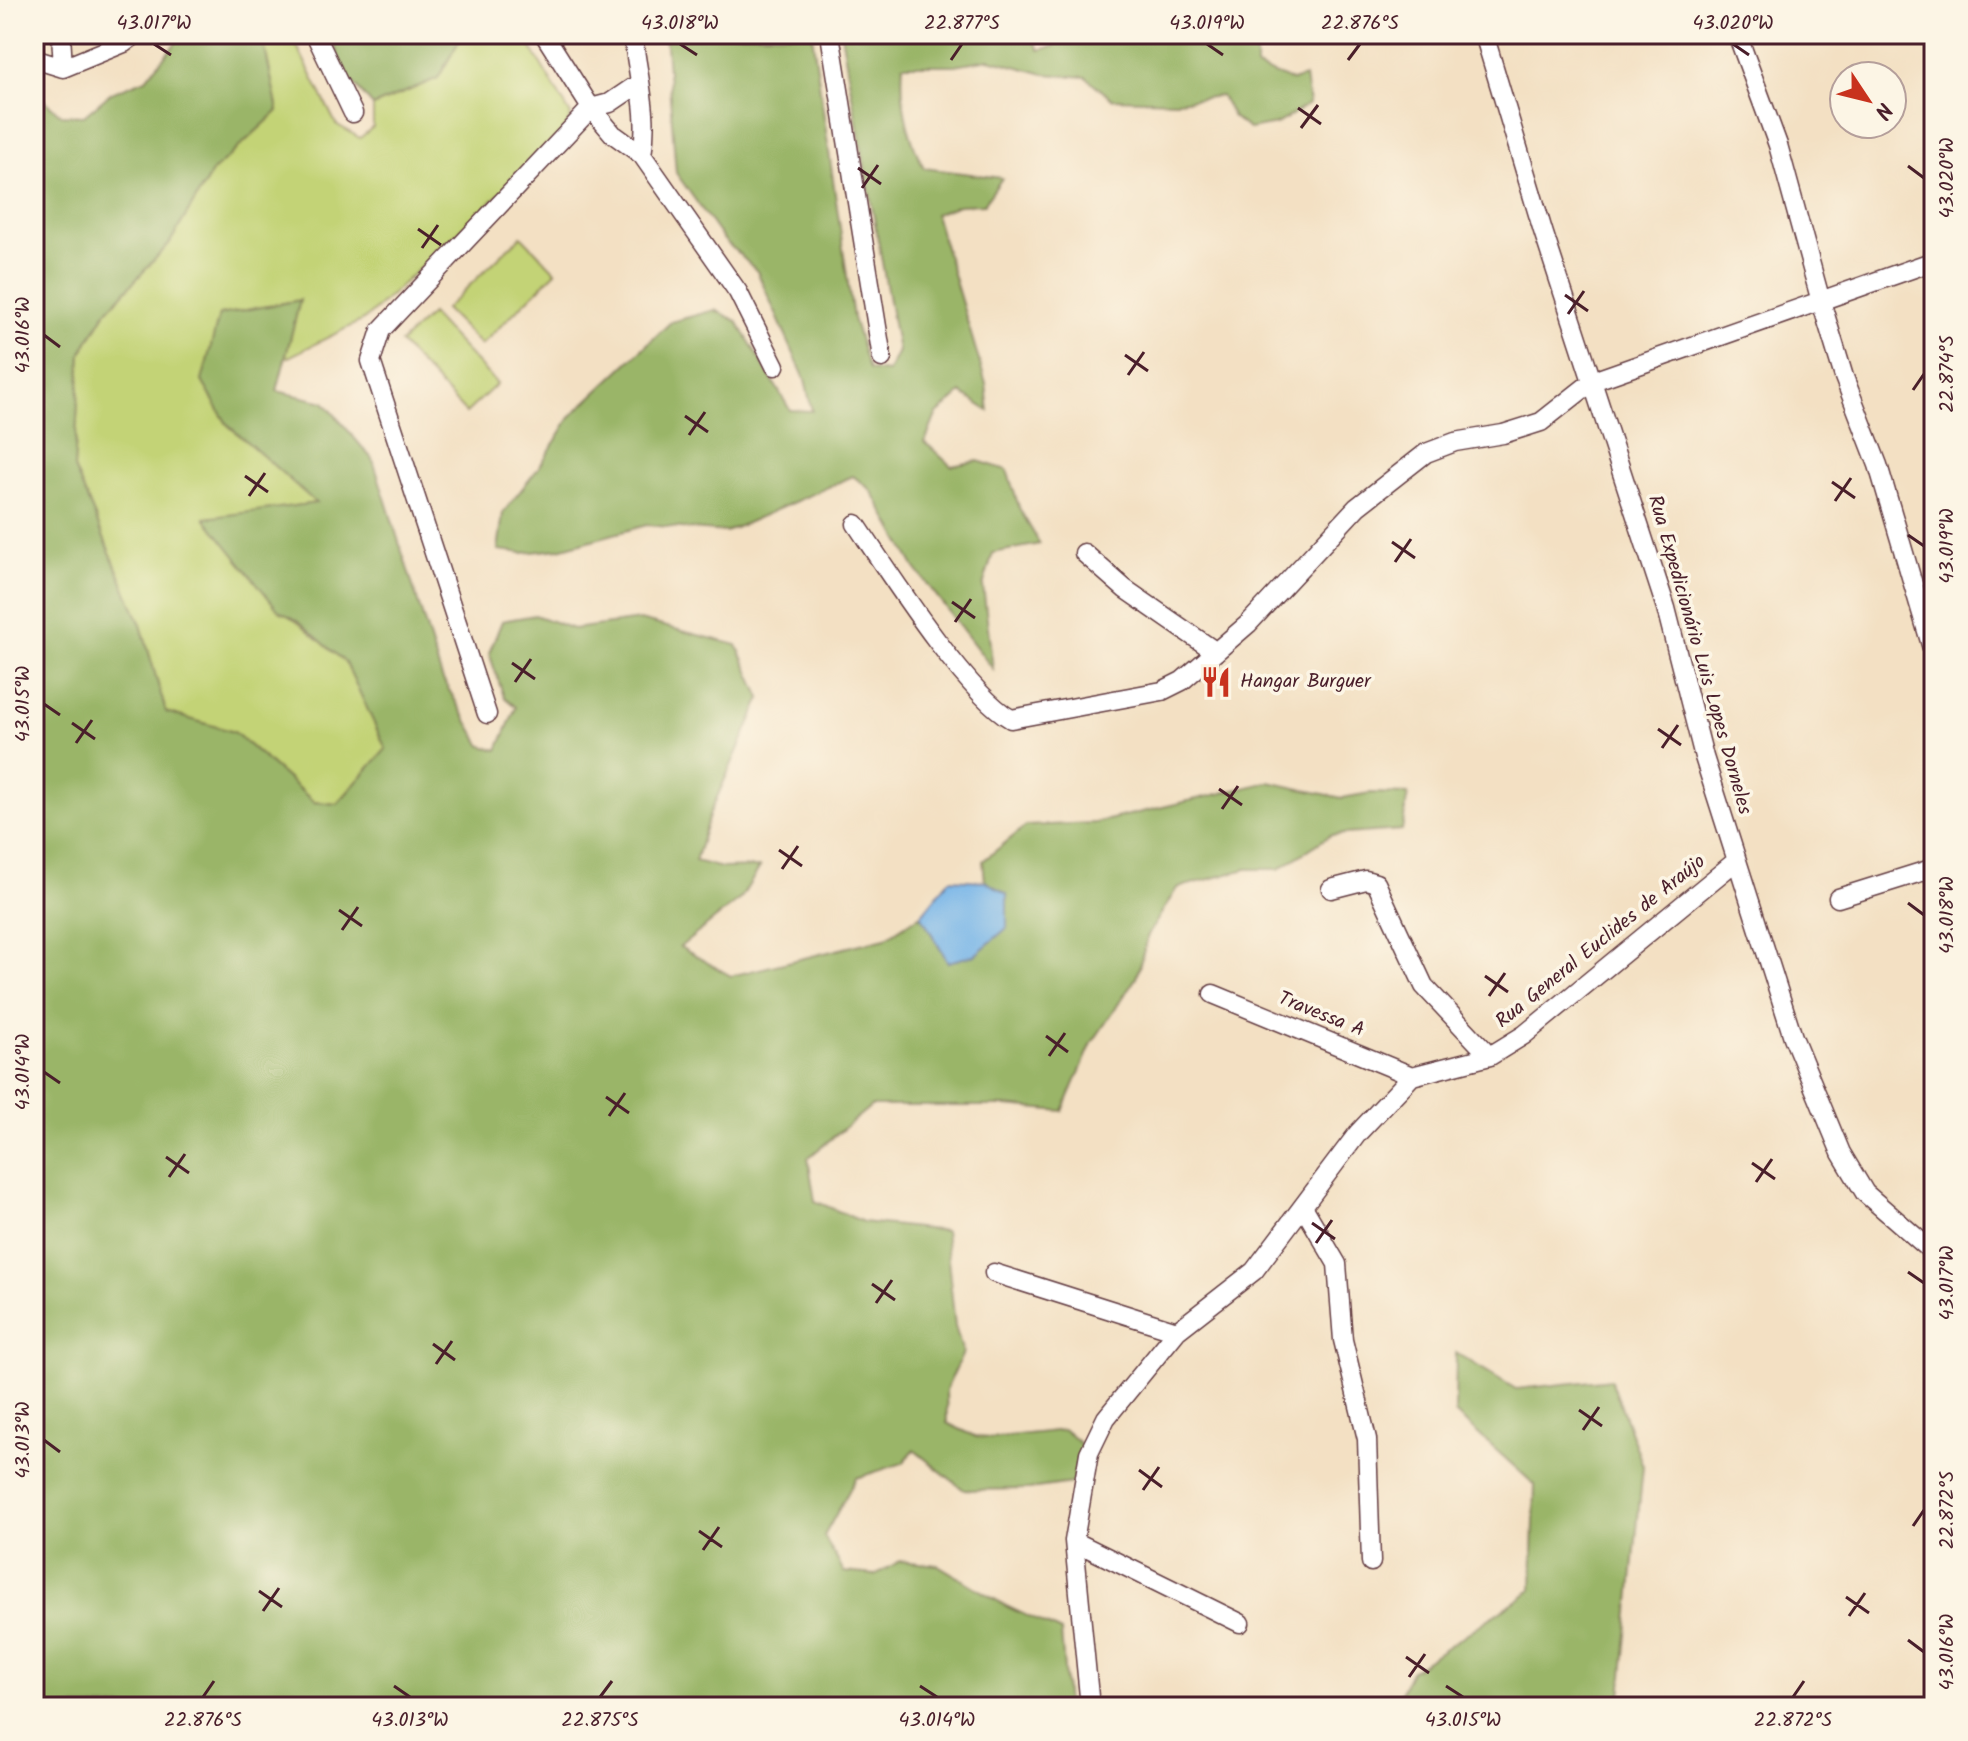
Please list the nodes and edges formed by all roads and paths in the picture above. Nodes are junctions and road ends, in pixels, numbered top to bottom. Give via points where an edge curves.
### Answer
1 (61, 34) edge
2 (136, 34) edge
3 (315, 34) edge
4 (544, 34) edge
5 (633, 34) edge
6 (830, 34) edge
7 (1484, 34) edge
8 (1737, 34) edge
9 (34, 59) edge
10 (63, 68) junction
11 (638, 84) junction
12 (591, 108) junction
13 (353, 113) dead end
14 (642, 155) junction
15 (1934, 261) edge
16 (1820, 298) junction
17 (882, 358) dead end
18 (775, 366) dead end
19 (1593, 381) junction
20 (856, 524) dead end
21 (1084, 553) dead end
22 (1216, 652) junction
23 (1934, 655) edge
24 (487, 714) dead end
25 (1736, 861) junction
26 (1934, 868) edge
27 (1331, 889) dead end
28 (1838, 898) dead end
29 (1213, 994) dead end
30 (1490, 1056) junction
31 (1412, 1076) junction
32 (1304, 1208) junction
33 (1934, 1253) edge
34 (994, 1273) dead end
35 (1177, 1331) junction
36 (1074, 1541) junction
37 (1371, 1562) dead end
38 (1240, 1623) dead end
39 (1090, 1707) edge

1 - 10 street
2 - 10 street
3 - 13 street
4 - 12 street
5 - 11 street
6 - 17 street
7 - 19 street, Rua Expedicionário Luis Lopes Dorneles
8 - 16 street via 1778,145
9 - 10 street
11 - 12 street via 610,103
11 - 14 street via 647,114
12 - 14 street via 613,134
12 - 24 street via 381,330 371,361
14 - 18 street via 738,292
15 - 16 street
16 - 19 street
16 - 23 street via 1878,465
19 - 22 street via 1541,422 1426,453 1357,507
19 - 25 street, Rua Expedicionário Luis Lopes Dorneles via 1666,608
20 - 22 street via 949,654 997,712 1011,719 1162,691
21 - 22 street via 1125,589
25 - 30 street, Rua General Euclides de Araújo via 1524,1035
25 - 33 street, Rua Expedicionário Luis Lopes Dorneles via 1793,1037 1841,1153 1865,1193
26 - 28 street
27 - 30 street via 1366,880 1376,883 1424,986
29 - 31 street, Travessa A
30 - 31 street, Rua General Euclides de Araújo
31 - 32 street via 1358,1133
32 - 35 street via 1254,1271
32 - 37 street via 1337,1264 1343,1340 1367,1439
34 - 35 street
35 - 36 street via 1089,1453
36 - 38 street
36 - 39 street

